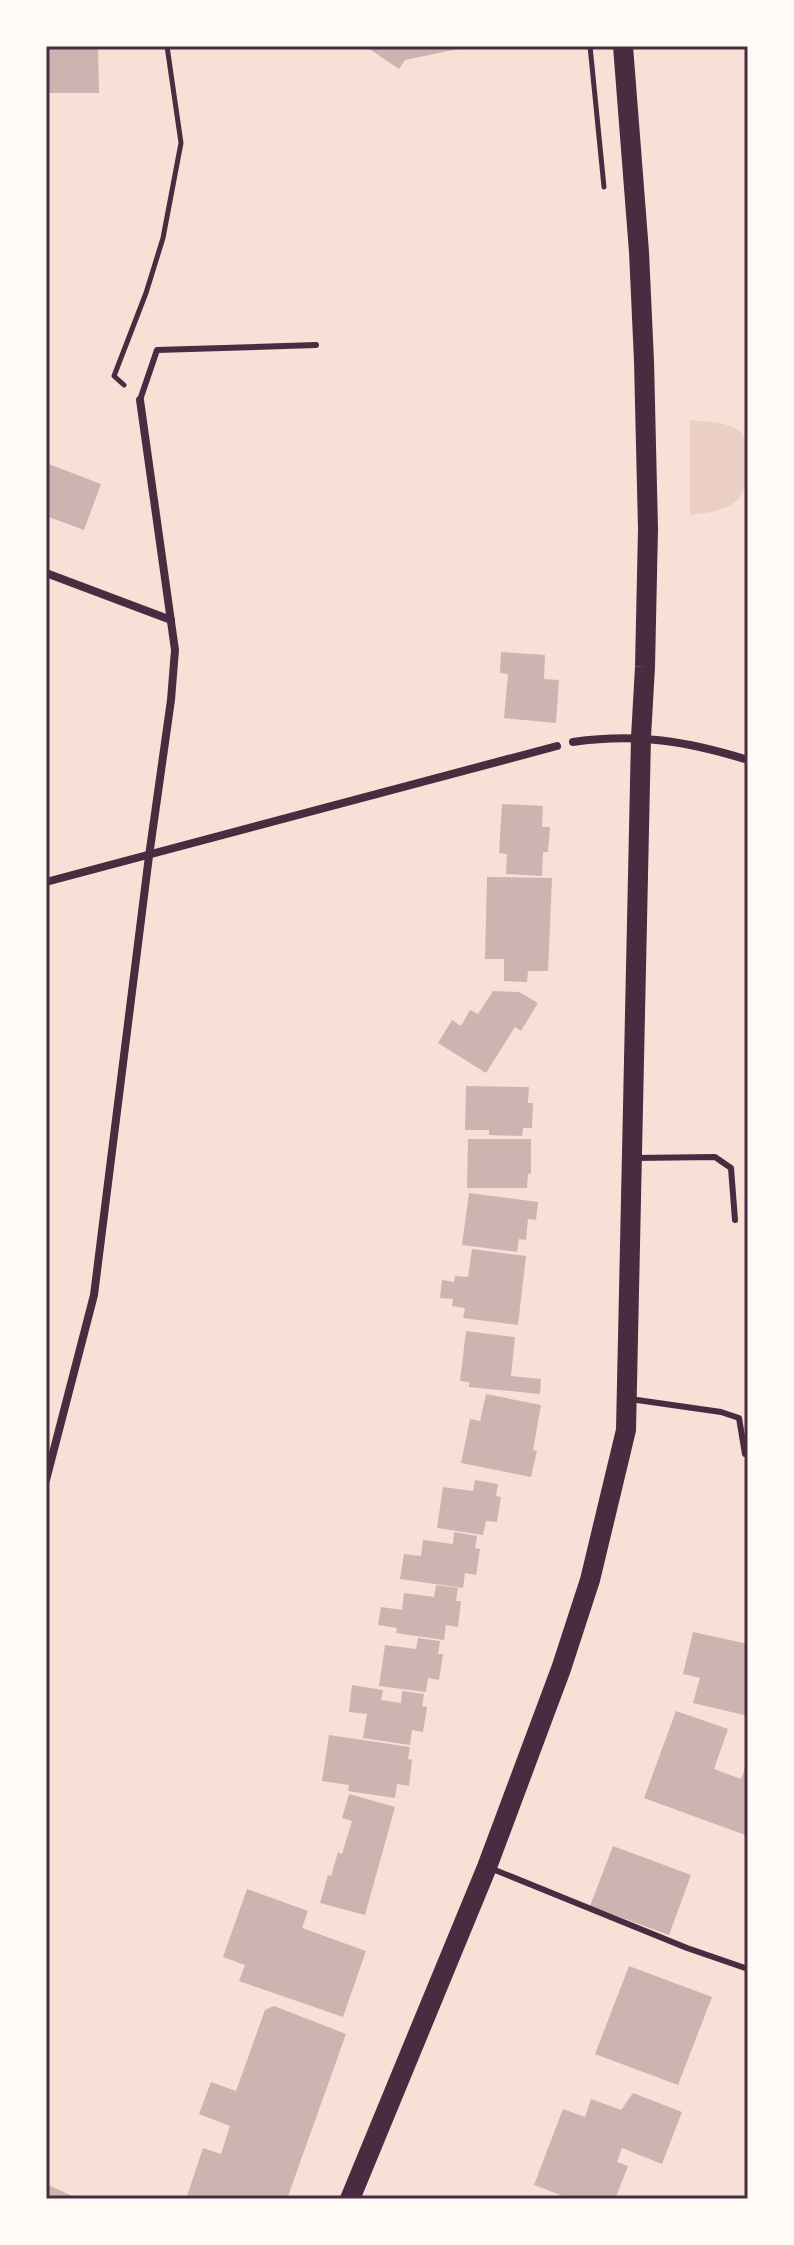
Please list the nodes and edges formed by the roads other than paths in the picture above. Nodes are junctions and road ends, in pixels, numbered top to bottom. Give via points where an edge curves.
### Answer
1 (623, 46) edge
2 (316, 345) dead end
3 (140, 400) joint
4 (46, 573) edge
5 (171, 620) junction
6 (641, 737) junction
7 (573, 742) dead end
8 (557, 746) dead end
9 (748, 760) edge
10 (149, 856) junction
11 (46, 882) edge
12 (632, 1158) junction
13 (735, 1220) dead end
14 (626, 1399) junction
15 (748, 1454) edge
16 (46, 1480) edge
17 (487, 1867) junction
18 (748, 1969) edge
19 (350, 2199) edge

1 - 6 main road via 645,392 648,529
2 - 3 lane via 157,350
3 - 5 street
4 - 5 street
5 - 10 street via 171,700
6 - 7 street
6 - 9 street
6 - 12 main road
8 - 10 street
10 - 11 street
10 - 16 street via 94,1295
12 - 13 lane via 715,1157 731,1168
12 - 14 main road
14 - 15 lane via 739,1418
14 - 17 main road via 626,1430 590,1580
17 - 18 lane
17 - 19 main road

